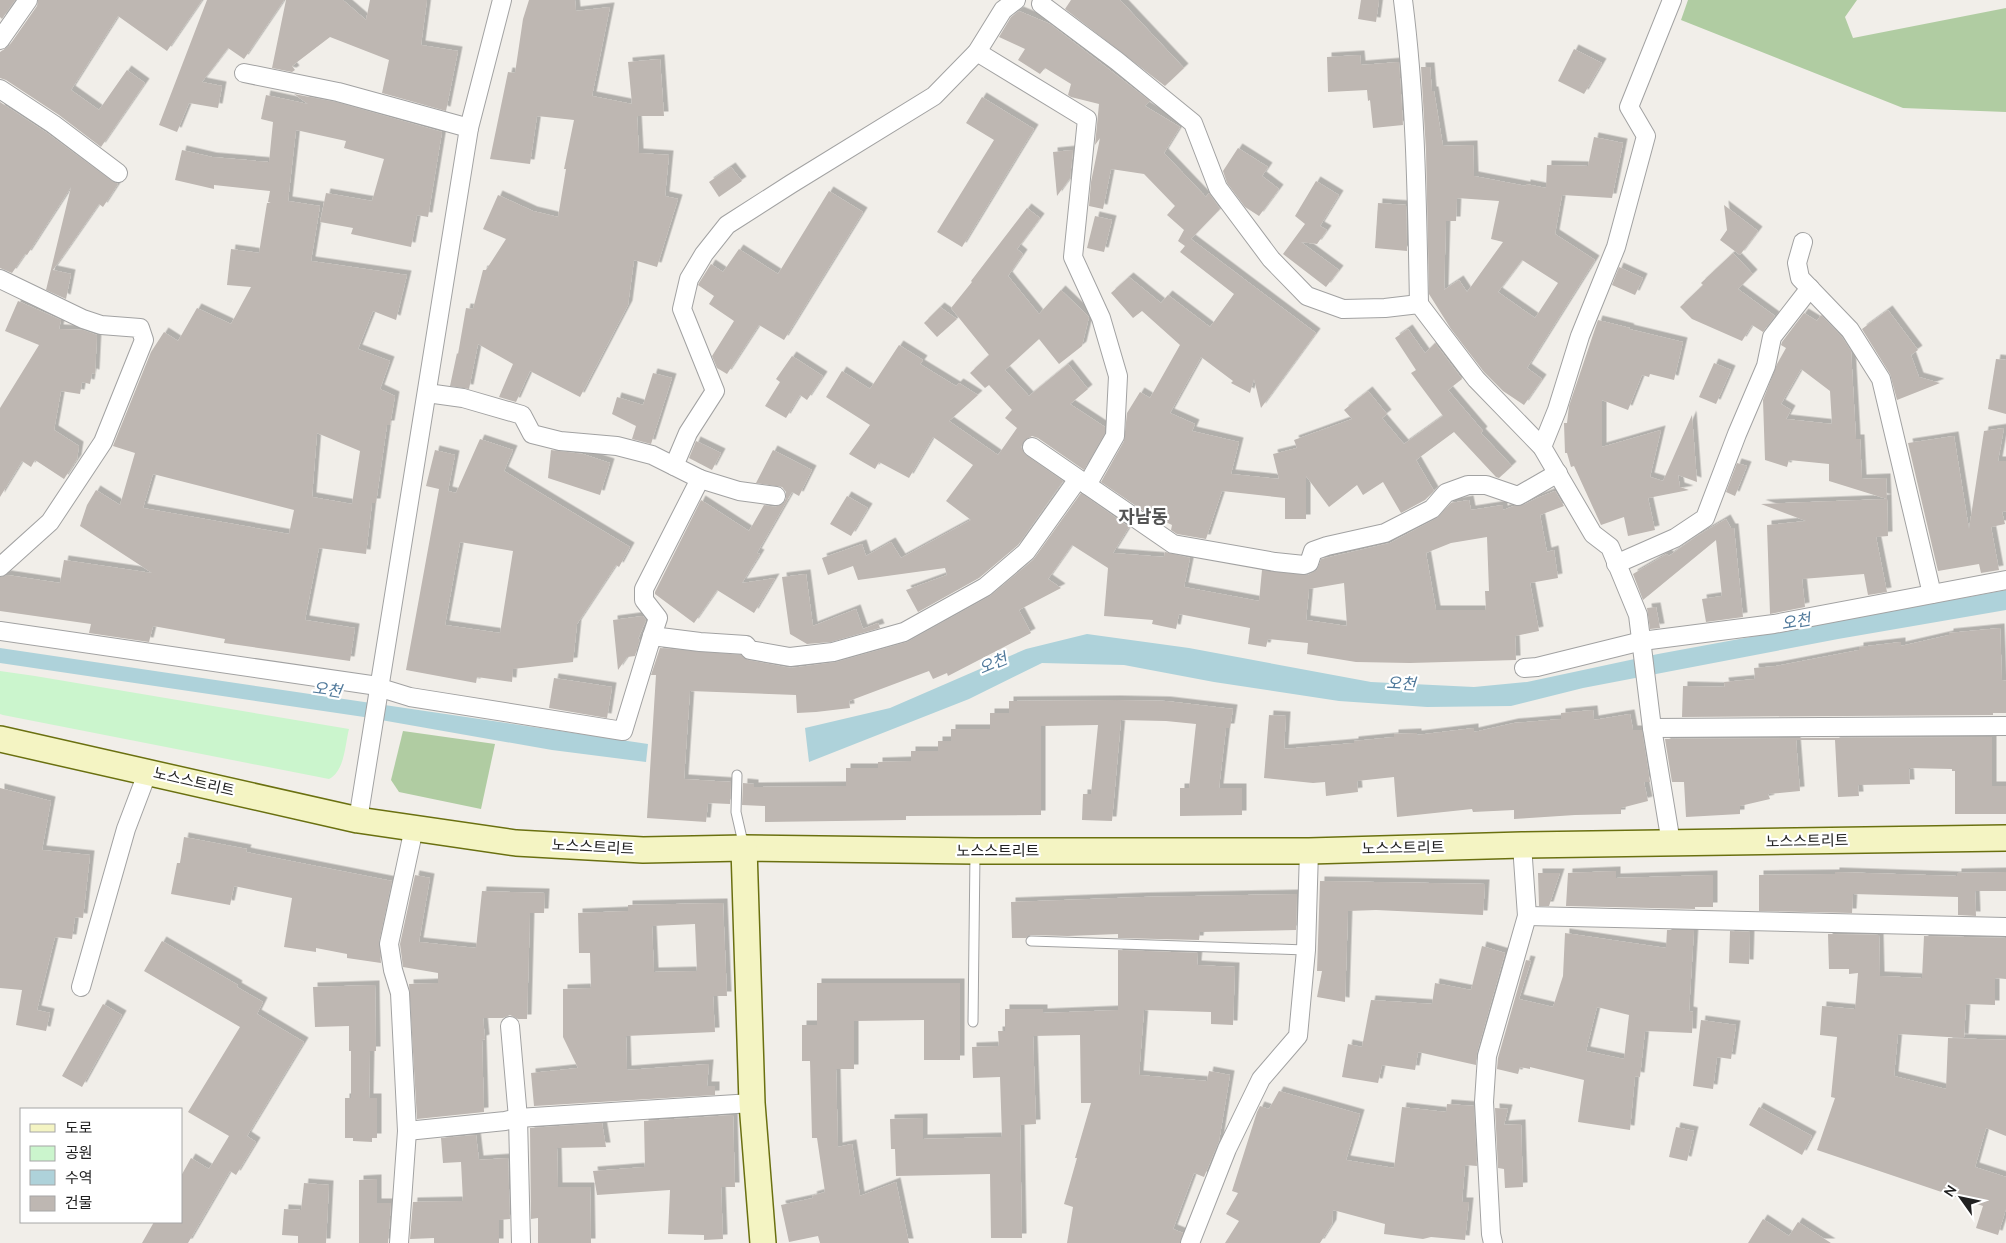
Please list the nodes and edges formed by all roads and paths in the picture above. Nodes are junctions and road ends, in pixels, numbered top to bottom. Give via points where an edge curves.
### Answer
1 (28, 0) edge
2 (502, 0) edge
3 (1016, 0) edge
4 (1403, 0) edge
5 (1672, 0) edge
6 (1037, 1) edge
7 (0, 40) edge
8 (978, 52) junction
9 (244, 73) dead end
10 (0, 89) edge
11 (469, 128) junction
12 (118, 173) dead end
13 (1803, 242) dead end
14 (0, 279) edge
15 (1810, 288) junction
16 (1419, 304) junction
17 (427, 393) junction
18 (1032, 447) dead end
19 (1542, 447) junction
20 (674, 466) junction
21 (1558, 473) junction
22 (700, 479) junction
23 (1083, 482) junction
24 (776, 496) dead end
25 (1616, 564) junction
26 (0, 567) edge
27 (2006, 580) edge
28 (1932, 594) junction
29 (0, 631) edge
30 (652, 636) junction
31 (1642, 641) junction
32 (1524, 668) dead end
33 (380, 691) junction
34 (2006, 726) edge
35 (1652, 728) junction
36 (0, 739) edge
37 (148, 771) junction
38 (737, 775) dead end
39 (358, 820) junction
40 (414, 828) junction
41 (2006, 838) edge
42 (1671, 843) junction
43 (1522, 845) junction
44 (744, 848) junction
45 (1309, 850) junction
46 (975, 851) junction
47 (1527, 916) junction
48 (2006, 928) edge
49 (1031, 941) dead end
50 (1306, 950) junction
51 (81, 987) dead end
52 (972, 1022) dead end
53 (510, 1026) dead end
54 (752, 1103) junction
55 (518, 1118) junction
56 (407, 1131) junction
57 (399, 1243) edge
58 (521, 1243) edge
59 (763, 1243) edge
60 (1190, 1243) edge
61 (1494, 1243) edge

1 - 7 street
2 - 11 street
3 - 8 street via 1003,10
4 - 16 street via 1416,153
5 - 19 street via 1629,107 1646,136 1616,247 1580,336
6 - 16 street via 1118,61 1193,123 1218,188 1270,259 1307,296 1343,309
8 - 20 street via 934,96 727,226 704,254 689,279 682,309 715,391 688,433
8 - 23 street via 1087,119 1072,258 1101,318 1118,376 1115,436
9 - 11 street via 338,92
10 - 12 street
11 - 17 street
13 - 15 street via 1796,263 1800,278
14 - 26 street via 83,319 102,325 140,328 144,340 104,442 50,522
15 - 25 street via 1772,337 1766,366 1705,518 1675,538
15 - 28 street via 1850,330 1881,379
16 - 19 street via 1476,379
17 - 20 street via 464,398 522,415 532,434 560,441 617,446 652,455
17 - 33 street
18 - 23 street
19 - 21 street
20 - 22 street
21 - 23 street via 1518,496 1486,485 1468,485 1446,493 1432,509 1385,533 1313,551 1308,563 1304,564 1173,544
21 - 25 street via 1593,534 1610,546
22 - 24 street via 739,491
22 - 30 street via 644,589 644,600 658,618
23 - 30 street via 1026,552 985,587 904,632 834,652 790,657 750,650 746,645
25 - 31 street via 1638,615
27 - 28 street
28 - 31 street via 1774,624
29 - 33 street
30 - 33 street via 623,731
31 - 32 street
31 - 35 street
33 - 39 street
34 - 35 street
35 - 42 street
36 - 37 main road, 노스스트리트
37 - 39 main road, 노스스트리트
37 - 51 street via 126,829
38 - 44 lane via 736,812
39 - 40 main road, 노스스트리트
40 - 44 main road, 노스스트리트 via 516,843 643,850
40 - 56 street via 389,944 400,993
41 - 42 main road, 노스스트리트
42 - 43 main road, 노스스트리트
43 - 45 main road, 노스스트리트
43 - 47 street
44 - 46 main road, 노스스트리트
44 - 54 main road
45 - 46 main road, 노스스트리트
45 - 50 street
46 - 52 lane
47 - 48 street
47 - 61 street via 1487,1056 1484,1102
49 - 50 lane
50 - 60 street via 1298,1036 1262,1079 1227,1149
53 - 55 street
54 - 55 street
54 - 59 main road
55 - 56 street
55 - 58 street
56 - 57 street

